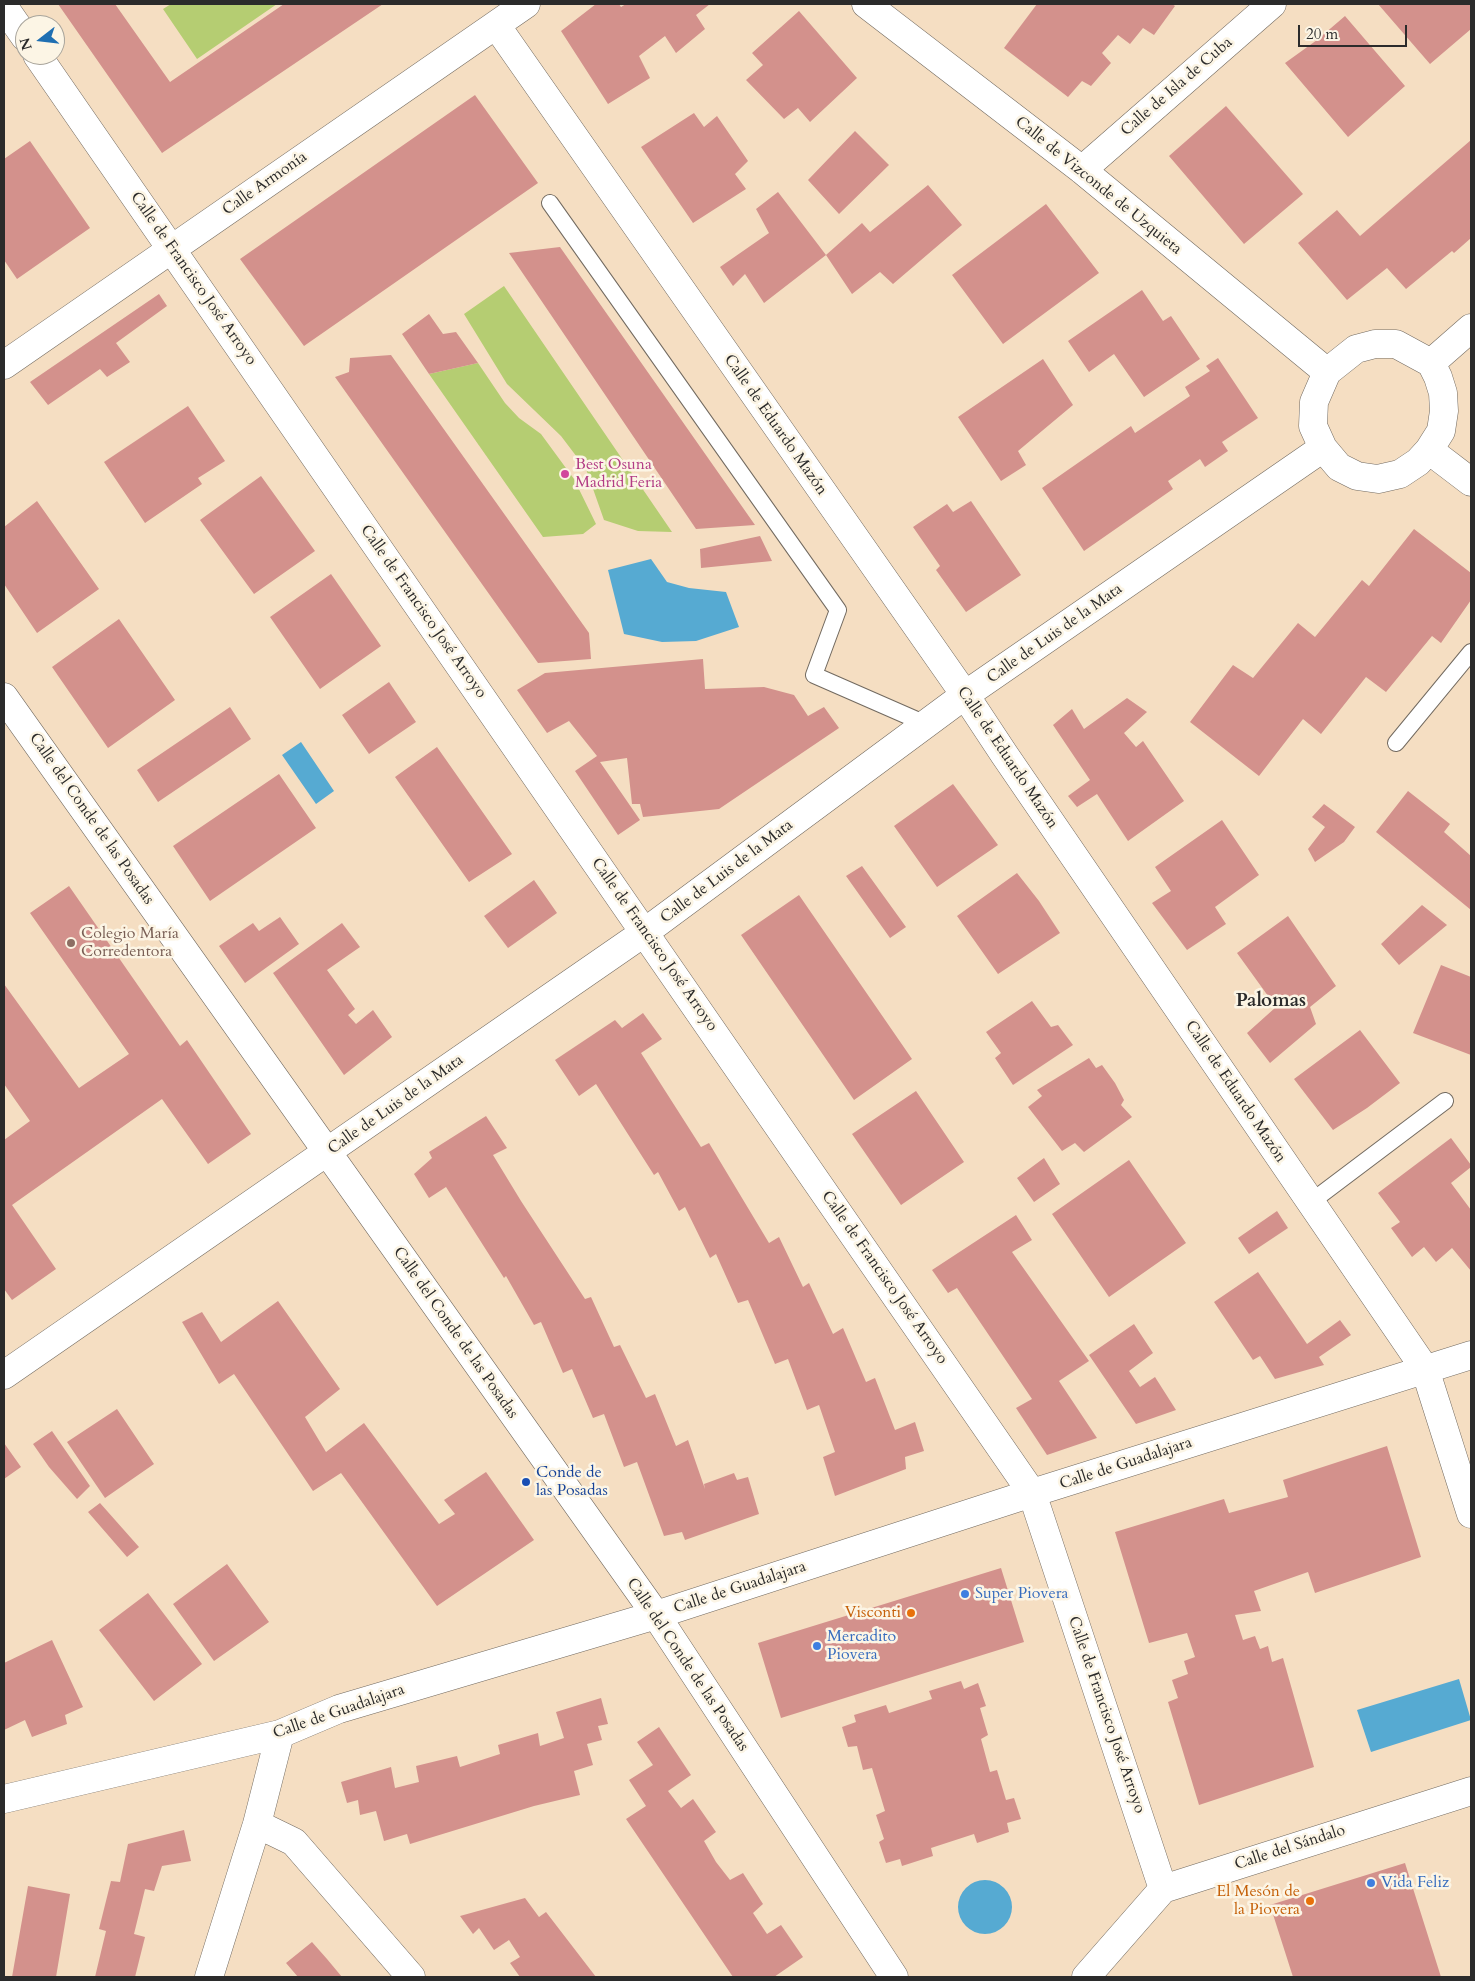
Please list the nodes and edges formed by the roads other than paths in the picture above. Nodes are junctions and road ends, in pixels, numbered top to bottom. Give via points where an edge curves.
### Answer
1 (526, 4) edge
2 (866, 4) edge
3 (1272, 4) edge
4 (4, 6) edge
5 (15, 22) edge
6 (496, 25) junction
7 (45, 65) edge
8 (1082, 170) junction
9 (550, 203) dead end
10 (172, 248) junction
11 (1471, 328) edge
12 (1431, 363) junction
13 (4, 365) edge
14 (1327, 372) junction
15 (1323, 448) junction
16 (1429, 450) junction
17 (1471, 482) edge
18 (1471, 652) edge
19 (966, 696) junction
20 (4, 697) edge
21 (926, 724) junction
22 (1396, 742) dead end
23 (645, 932) junction
24 (1445, 1101) dead end
25 (327, 1152) junction
26 (1311, 1202) junction
27 (1471, 1355) edge
28 (1425, 1369) junction
29 (4, 1373) edge
30 (1032, 1494) junction
31 (1471, 1514) edge
32 (656, 1615) junction
33 (280, 1734) junction
34 (1471, 1791) edge
35 (4, 1799) edge
36 (256, 1824) junction
37 (1163, 1889) junction
38 (209, 1977) edge
39 (411, 1977) edge
40 (894, 1977) edge
41 (1086, 1977) edge

1 - 6 street, Calle Armonía
2 - 8 street, Calle de Vizconde de Uzquieta
3 - 8 street, Calle de Isla de Cuba
4 - 5 street
6 - 10 street, Calle Armonía
6 - 19 street, Calle de Eduardo Mazón
7 - 10 street, Calle de Francisco José Arroyo
8 - 14 street, Calle de Vizconde de Uzquieta
9 - 21 lane via 838,610 814,675
10 - 13 street, Calle Armonía
10 - 23 street, Calle de Francisco José Arroyo
11 - 12 street
12 - 14 street via 1396,344 1375,344 1356,349
12 - 16 street via 1443,393 1444,411 1441,431
14 - 15 street via 1314,402 1313,426
15 - 16 street via 1339,467 1357,476 1378,480 1400,474
15 - 19 street, Calle de Luis de la Mata
16 - 17 street
18 - 22 lane
19 - 21 street, Calle de Luis de la Mata
19 - 26 street, Calle de Eduardo Mazón
20 - 25 street, Calle del Conde de las Posadas
21 - 23 street, Calle de Luis de la Mata
23 - 25 street, Calle de Luis de la Mata
23 - 30 street, Calle de Francisco José Arroyo
24 - 26 lane
25 - 29 street, Calle de Luis de la Mata
25 - 32 street, Calle del Conde de las Posadas
26 - 28 street, Calle de Eduardo Mazón
27 - 28 street, Calle de Guadalajara
28 - 30 street, Calle de Guadalajara
28 - 31 street, Calle de Eduardo Mazón
30 - 32 street, Calle de Guadalajara
30 - 37 street, Calle de Francisco José Arroyo
32 - 33 street, Calle de Guadalajara via 339,1709
32 - 40 street, Calle del Conde de las Posadas
33 - 35 street, Calle de Guadalajara
33 - 36 street
34 - 37 street, Calle del Sándalo
36 - 38 street
36 - 39 street via 294,1842
37 - 41 street

